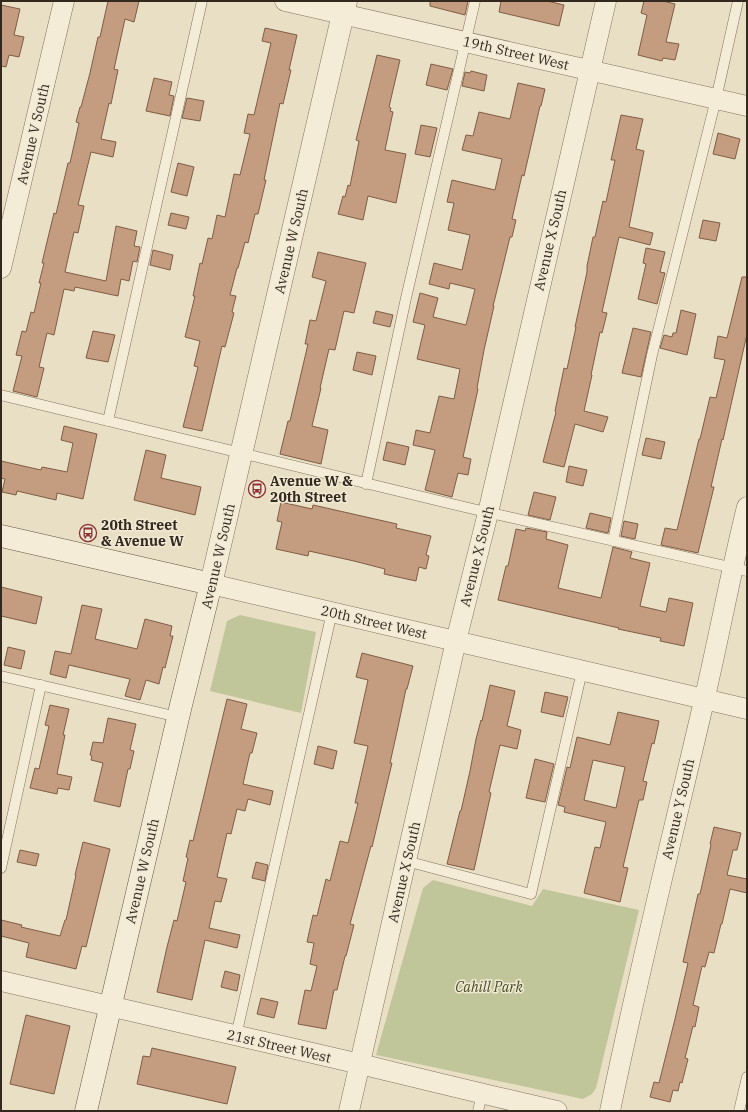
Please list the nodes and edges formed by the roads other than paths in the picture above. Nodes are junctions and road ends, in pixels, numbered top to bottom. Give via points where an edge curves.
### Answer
1 (64, 1) edge
2 (202, 1) edge
3 (286, 1) edge
4 (475, 1) edge
5 (606, 1) edge
6 (738, 1) edge
7 (344, 7) edge
8 (465, 42) junction
9 (589, 70) junction
10 (716, 99) junction
11 (747, 106) edge
12 (1, 268) edge
13 (1, 395) edge
14 (108, 421) junction
15 (241, 454) junction
16 (366, 484) junction
17 (747, 507) edge
18 (488, 512) junction
19 (1, 536) edge
20 (613, 541) junction
21 (740, 569) edge
22 (212, 584) junction
23 (332, 612) junction
24 (456, 641) junction
25 (582, 671) junction
26 (1, 676) edge
27 (41, 685) junction
28 (704, 699) junction
29 (747, 709) edge
30 (178, 718) junction
31 (406, 861) junction
32 (1, 868) edge
33 (1, 981) edge
34 (110, 1006) junction
35 (236, 1036) junction
36 (360, 1064) junction
37 (747, 1077) edge
38 (480, 1103) edge
39 (86, 1111) edge
40 (349, 1111) edge
41 (557, 1111) edge
42 (610, 1111) edge
43 (739, 1111) edge

1 - 12 street, Avenue V South
2 - 14 lane
3 - 7 street, 19th Street West
4 - 8 lane
5 - 9 street, Avenue X South
6 - 10 lane
7 - 8 street, 19th Street West
7 - 15 main road, Avenue W South
8 - 9 street, 19th Street West
8 - 16 lane
9 - 10 street, 19th Street West
9 - 18 street, Avenue X South
10 - 11 street, 19th Street West
10 - 20 lane via 652,355
13 - 14 lane
14 - 15 lane
15 - 16 lane
15 - 22 main road, Avenue W South
16 - 18 lane
17 - 21 street, Avenue Y South
18 - 20 lane
18 - 24 street, Avenue X South
19 - 22 main road, 20th Street West
20 - 21 lane
21 - 28 street, Avenue Y South
22 - 23 street, 20th Street West
22 - 30 main road, Avenue W South
23 - 24 street, 20th Street West
23 - 35 lane
24 - 25 street, 20th Street West
24 - 31 street, Avenue X South
25 - 28 street, 20th Street West
25 - 31 lane via 531,894
26 - 27 lane
27 - 30 lane
27 - 32 lane
28 - 29 street, 20th Street West
28 - 42 street, Avenue Y South
30 - 34 main road, Avenue W South
31 - 36 street, Avenue X South
33 - 34 street, 21st Street West
34 - 35 street, 21st Street West
34 - 39 main road, Avenue W South
35 - 36 street, 21st Street West
36 - 38 street, 21st Street West
36 - 40 street, Avenue X South
37 - 43 lane
38 - 41 street, 21st Street West

